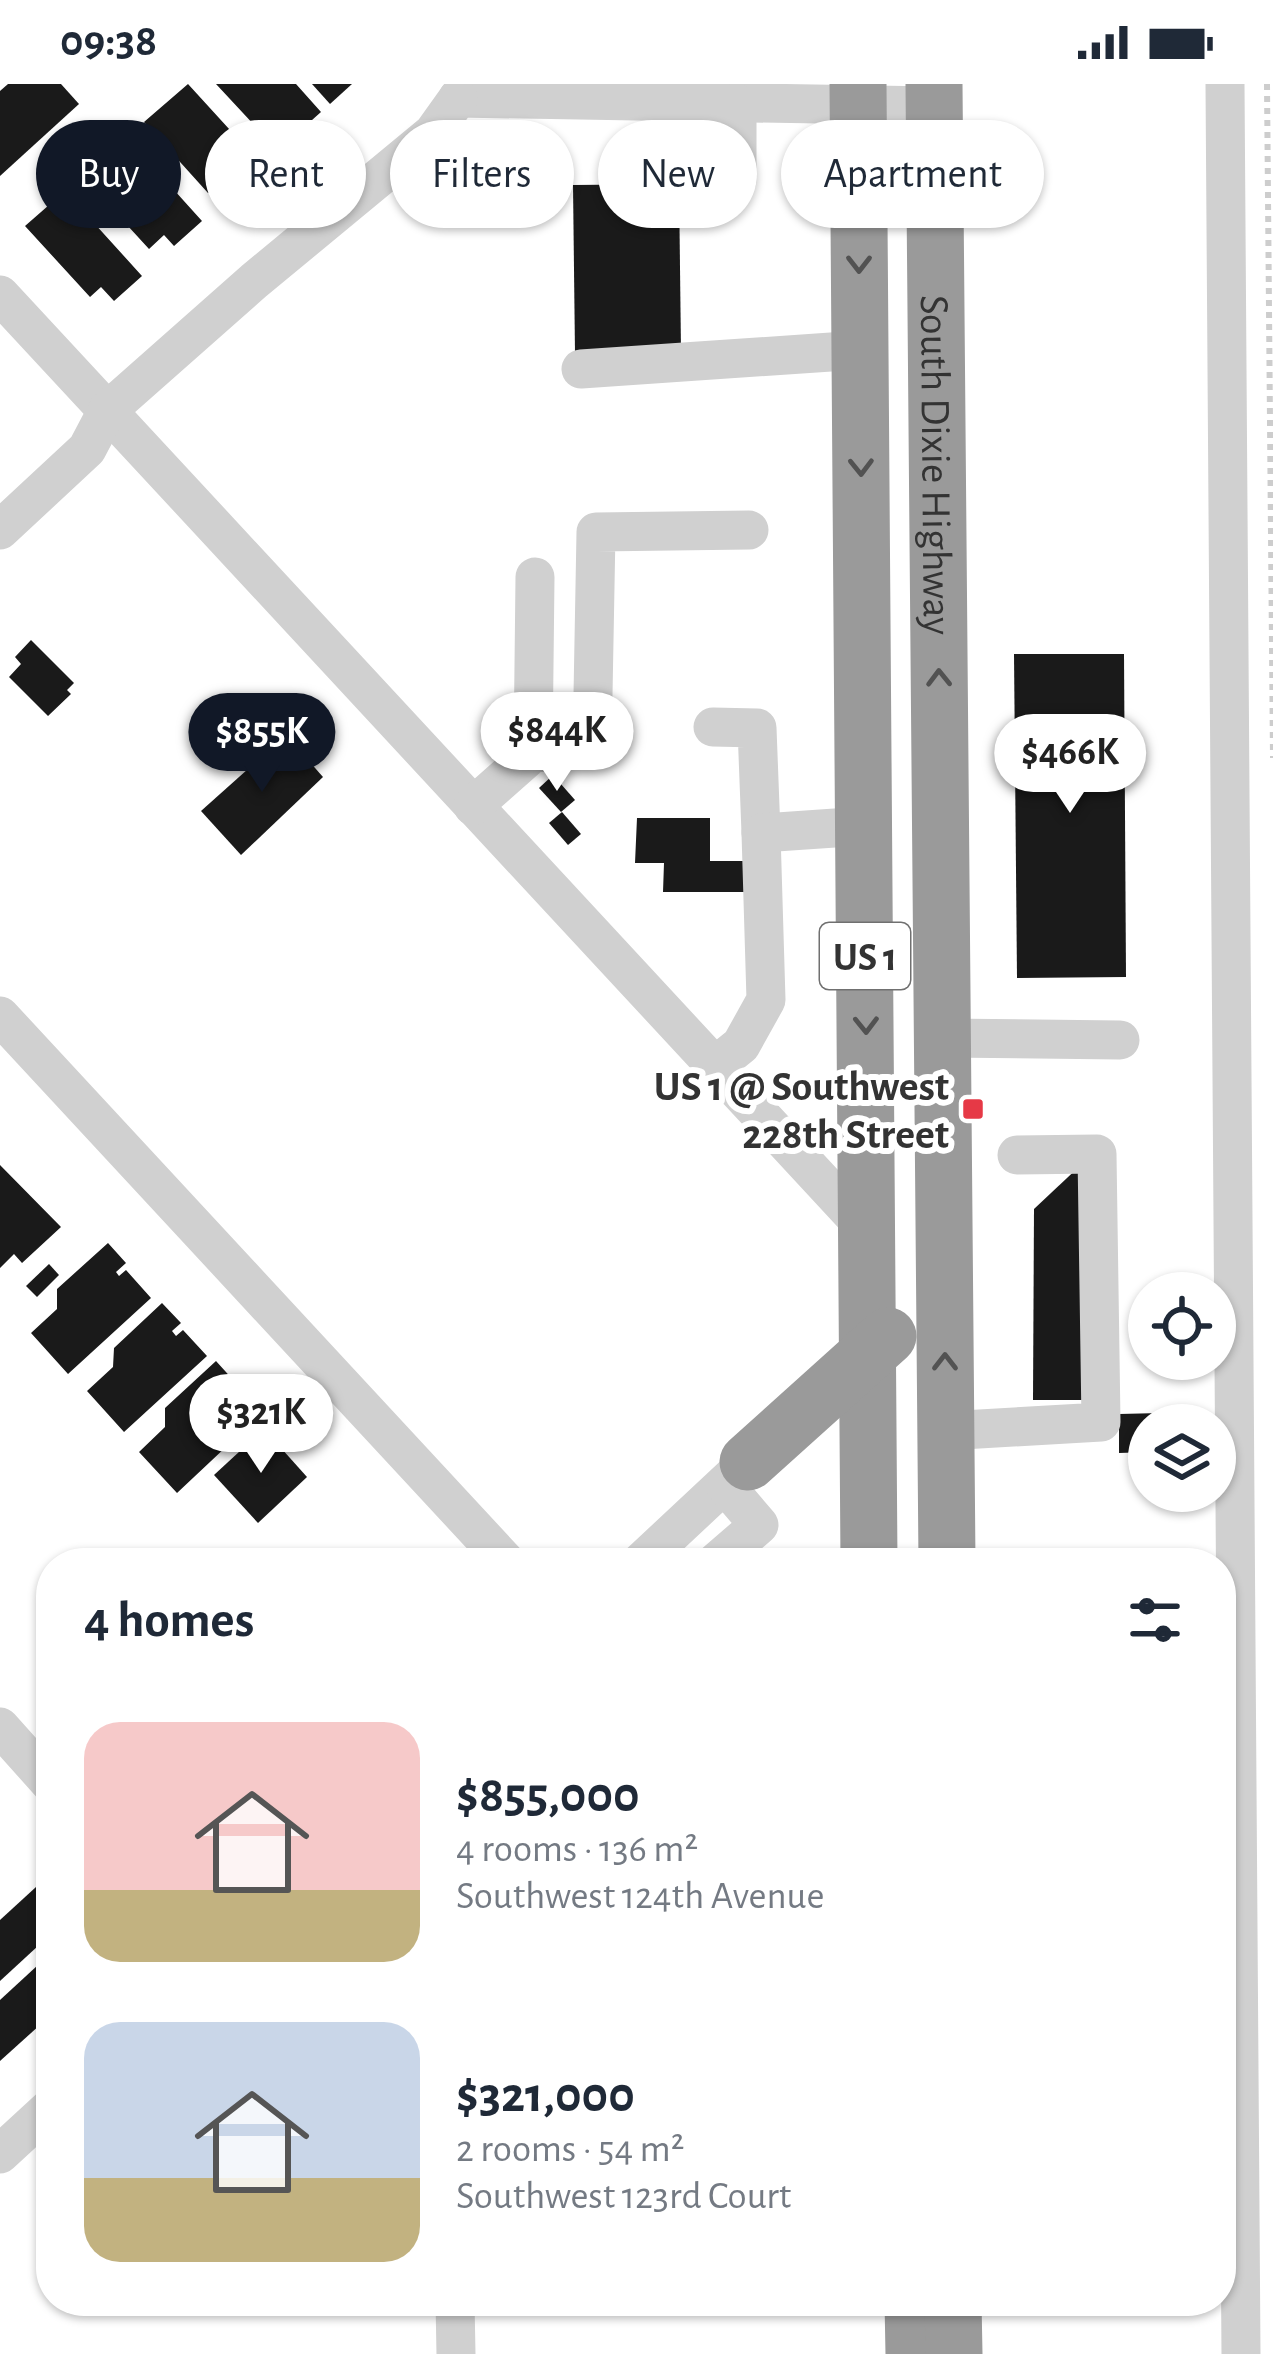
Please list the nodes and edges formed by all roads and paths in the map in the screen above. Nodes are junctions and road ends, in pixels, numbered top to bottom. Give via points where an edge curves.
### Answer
1 (1225, 84) edge
2 (1267, 84) edge
3 (454, 88) edge
4 (858, 94) edge
5 (934, 95) edge
6 (736, 103) junction
7 (736, 120) edge
8 (0, 296) edge
9 (860, 350) junction
10 (580, 369) dead end
11 (107, 411) junction
12 (0, 530) edge
13 (749, 530) dead end
14 (535, 577) dead end
15 (863, 697) junction
16 (713, 727) dead end
17 (532, 753) junction
18 (1273, 758) edge
19 (473, 806) junction
20 (864, 826) junction
21 (761, 833) junction
22 (0, 1016) edge
23 (943, 1038) junction
24 (1120, 1040) dead end
25 (715, 1066) junction
26 (1017, 1155) dead end
27 (944, 1195) junction
28 (868, 1231) junction
29 (944, 1294) junction
30 (869, 1351) junction
31 (946, 1431) junction
32 (737, 1474) junction
33 (868, 1499) junction
34 (671, 1534) junction
35 (493, 1548) edge
36 (656, 1548) edge
37 (701, 1548) edge
38 (735, 1548) edge
39 (868, 1548) edge
40 (947, 1548) edge
41 (1235, 1548) edge
42 (0, 1727) edge
43 (1236, 1749) edge
44 (36, 1767) edge
45 (36, 2121) edge
46 (0, 2154) edge
47 (455, 2316) edge
48 (875, 2316) edge
49 (914, 2316) edge
50 (953, 2316) edge
51 (456, 2354) edge
52 (875, 2354) edge
53 (914, 2354) edge
54 (954, 2354) edge
55 (1240, 2354) edge

1 - 41 street
2 - 18 path
3 - 6 street
3 - 11 street via 433,133
4 - 5 street
4 - 6 street
4 -> 9 highway, South Dixie Highway / US 1
23 -> 5 highway, South Dixie Highway / US 1
6 - 7 street
8 - 11 street
9 - 10 street via 738,348
9 -> 15 highway, South Dixie Highway / US 1
11 - 12 street via 87,449
11 - 19 street
13 - 17 street via 596,532 592,749
14 - 17 street
15 - 20 highway, South Dixie Highway / US 1
15 - 27 highway via 906,792 904,1152 911,1174
16 - 21 street via 757,728
17 - 19 street
19 - 25 street
20 - 21 street
20 -> 28 highway, South Dixie Highway / US 1
21 - 25 street via 766,1000 741,1045
22 - 35 street
23 - 24 street
23 - 27 highway, South Dixie Highway / US 1
25 - 28 street
26 - 31 street via 1097,1154 1101,1422
27 - 29 highway, South Dixie Highway / US 1
28 - 30 highway, South Dixie Highway / US 1
29 - 30 highway
31 -> 29 highway, South Dixie Highway / US 1
30 - 32 highway
30 - 33 highway, South Dixie Highway / US 1
31 - 40 highway, South Dixie Highway / US 1
32 - 33 highway via 786,1452 820,1457 854,1478
32 - 34 street
32 - 38 street via 759,1525
33 - 39 highway, South Dixie Highway / US 1
34 - 36 street
34 - 37 street
42 - 44 street
43 - 55 street
45 - 46 street
47 - 51 street
48 - 52 highway
49 - 53 highway
50 - 54 highway

